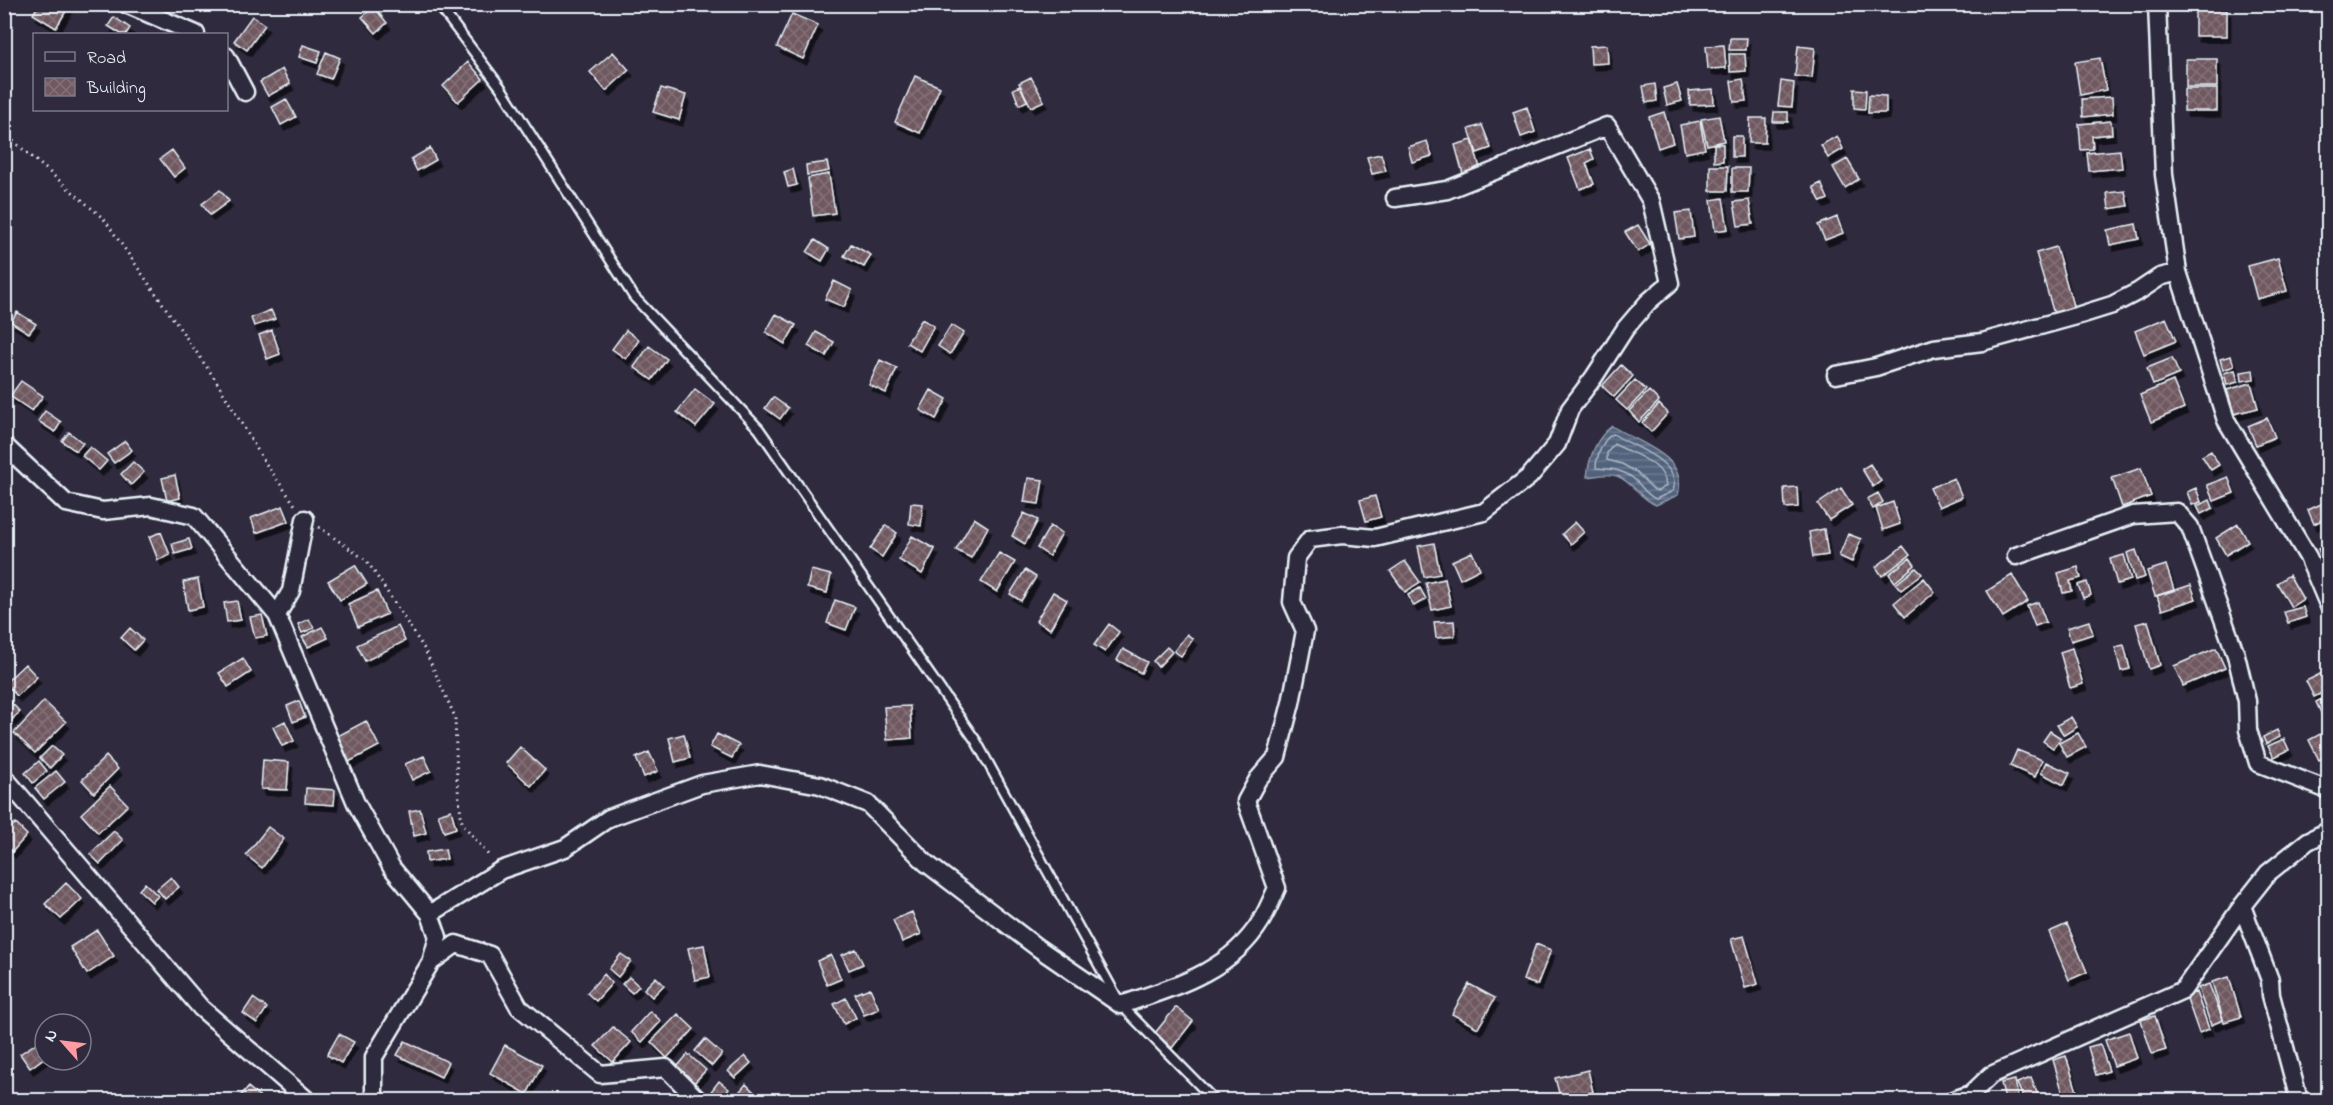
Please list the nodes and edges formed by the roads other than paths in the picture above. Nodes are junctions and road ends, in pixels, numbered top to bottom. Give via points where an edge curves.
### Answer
1 (126, 4) edge
2 (438, 4) edge
3 (2157, 4) edge
4 (194, 33) edge
5 (228, 60) edge
6 (245, 93) dead end
7 (1395, 198) dead end
8 (2178, 272) junction
9 (1836, 375) dead end
10 (4, 445) edge
11 (305, 519) road end
12 (2016, 556) dead end
13 (2328, 604) edge
14 (277, 615) junction
15 (4, 777) edge
16 (2328, 790) edge
17 (2328, 831) edge
18 (2242, 906) junction
19 (430, 914) junction
20 (431, 962) junction
21 (1121, 1005) junction
22 (307, 1101) edge
23 (374, 1101) edge
24 (698, 1101) edge
25 (1214, 1101) edge
26 (1953, 1101) edge
27 (2299, 1101) edge

1 - 4 street
2 - 21 lane via 501,88 634,297 759,429 976,741
3 - 8 street via 2164,175
5 - 6 street
7 - 21 street via 1447,190 1607,126 1651,201 1670,283 1625,329 1570,409 1557,444 1529,477 1484,512 1375,538 1342,535 1310,539 1296,558 1292,602 1305,631 1278,757 1258,779 1246,801 1277,888 1260,923 1233,955 1193,981
8 - 9 street via 2160,277 2112,305 2080,315
8 - 13 street via 2226,420 2308,557
10 - 14 street via 66,503 103,511 152,506 194,516
11 - 14 street via 291,591
12 - 16 street via 2133,515 2177,512 2190,527 2236,655 2247,702 2248,730 2258,763
14 - 19 street via 356,803 392,868
15 - 22 street via 201,1008
17 - 18 street via 2308,841 2268,873
18 - 26 street via 2183,990 1991,1076 1971,1094
18 - 27 street via 2270,980
19 - 20 street via 438,937
19 - 21 street via 501,870 565,848 609,818 702,784 760,774 820,785 868,804 926,863
20 - 23 street via 374,1057
20 - 24 street via 456,944 490,955 519,1007 600,1074 666,1068
21 - 25 lane

